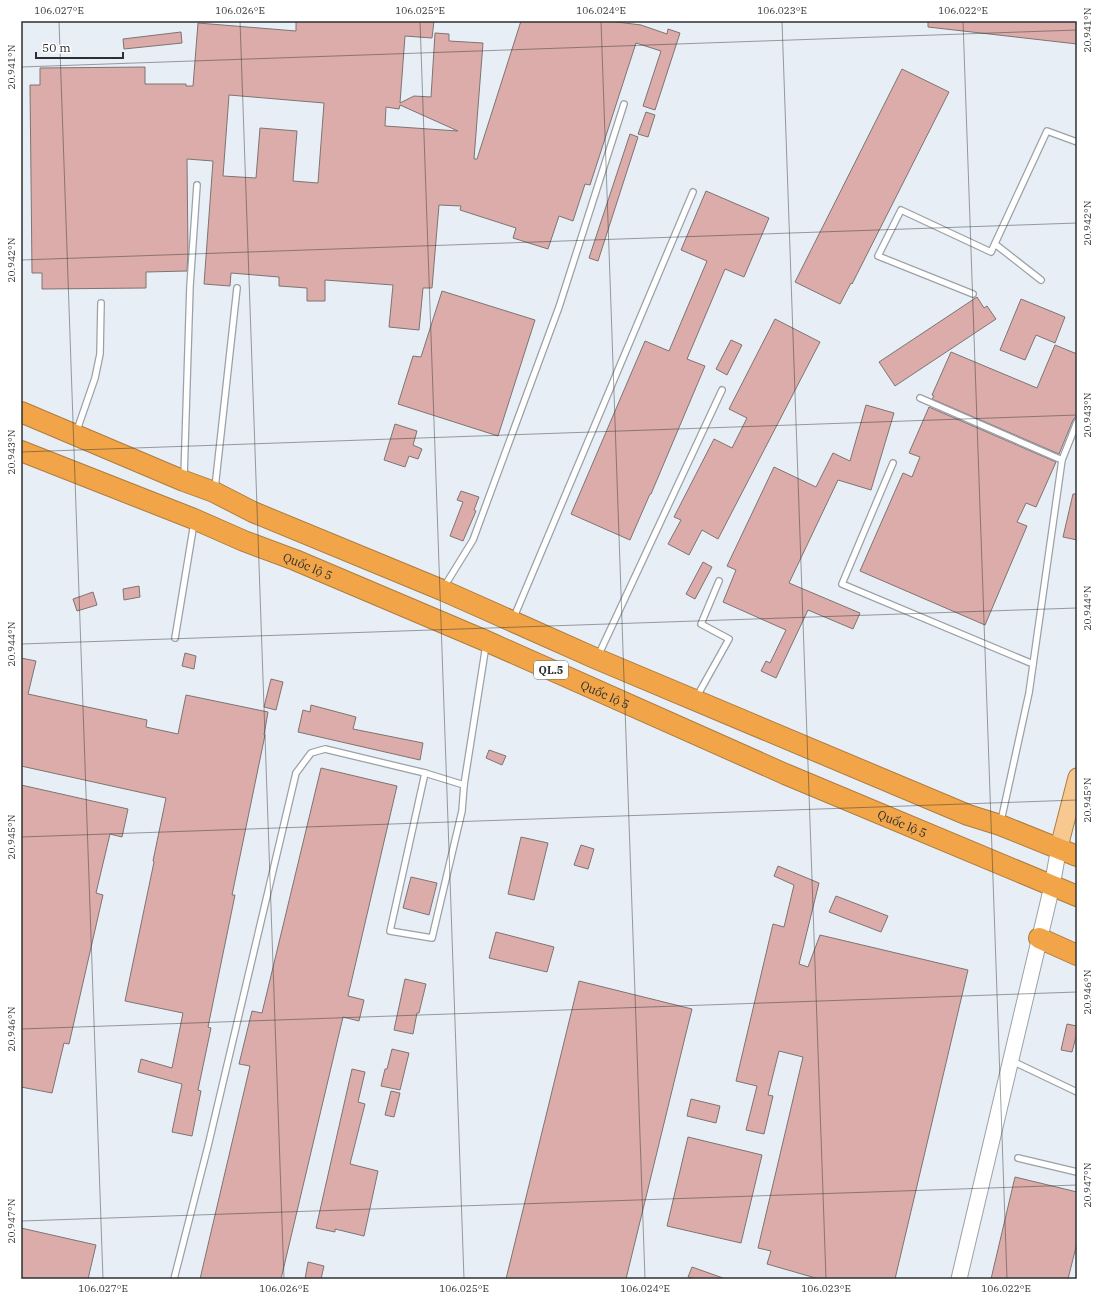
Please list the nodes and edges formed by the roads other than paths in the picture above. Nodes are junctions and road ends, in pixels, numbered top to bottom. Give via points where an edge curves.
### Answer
1 (624, 104) dead end
2 (1077, 142) edge
3 (197, 185) dead end
4 (693, 192) dead end
5 (995, 244) junction
6 (1041, 280) dead end
7 (237, 288) dead end
8 (973, 294) dead end
9 (101, 303) dead end
10 (722, 390) dead end
11 (920, 398) dead end
12 (21, 412) edge
13 (1077, 422) edge
14 (76, 435) junction
15 (21, 451) edge
16 (1062, 460) junction
17 (893, 463) dead end
18 (184, 481) junction
19 (214, 492) junction
20 (194, 519) junction
21 (719, 581) dead end
22 (442, 590) junction
23 (513, 621) junction
24 (175, 638) dead end
25 (486, 641) junction
26 (596, 659) junction
27 (1033, 664) junction
28 (695, 700) junction
29 (425, 773) junction
30 (1077, 778) edge
31 (464, 784) junction
32 (1000, 825) junction
33 (1059, 847) junction
34 (1077, 856) edge
35 (1052, 886) junction
36 (1077, 896) edge
37 (1039, 938) junction
38 (1077, 955) edge
39 (1011, 1060) junction
40 (1077, 1092) edge
41 (1018, 1158) dead end
42 (1077, 1172) edge
43 (174, 1279) edge
44 (959, 1279) edge

1 - 22 lane via 560,307 474,540
2 - 5 lane via 1047,131
3 - 18 lane via 190,286
4 - 23 lane
5 - 6 lane
5 - 8 lane via 991,252 901,210 878,256
7 - 19 lane
9 - 14 lane via 100,354 95,378
10 - 26 lane
11 - 16 lane
12 - 14 highway, QL.5
13 - 16 lane
14 - 18 highway, QL.5
15 - 20 highway, Quốc lộ 5 / QL.5
16 - 27 lane
17 - 27 lane via 842,584
18 - 19 highway, QL.5
19 - 22 highway, QL.5 via 266,518
20 - 24 lane
20 - 25 highway, Quốc lộ 5 / QL.5
21 - 28 lane via 701,624 729,638
22 - 23 highway, QL.5
23 - 26 highway, QL.5
25 - 31 lane
25 - 35 highway, Quốc lộ 5 / QL.5 via 785,774
26 - 28 highway, QL.5
27 - 32 lane
28 - 32 highway, QL.5 via 968,815
29 - 31 lane
29 - 31 lane via 390,931 432,938 462,811
29 - 43 lane via 325,749 311,753 296,773
30 - 33 main road
32 - 33 highway, QL.5
33 - 34 highway, QL.5
33 - 35 main road
35 - 36 highway, Quốc lộ 5 / QL.5
35 - 37 main road
37 - 38 highway
37 - 39 main road
39 - 40 lane
39 - 44 main road
41 - 42 lane

